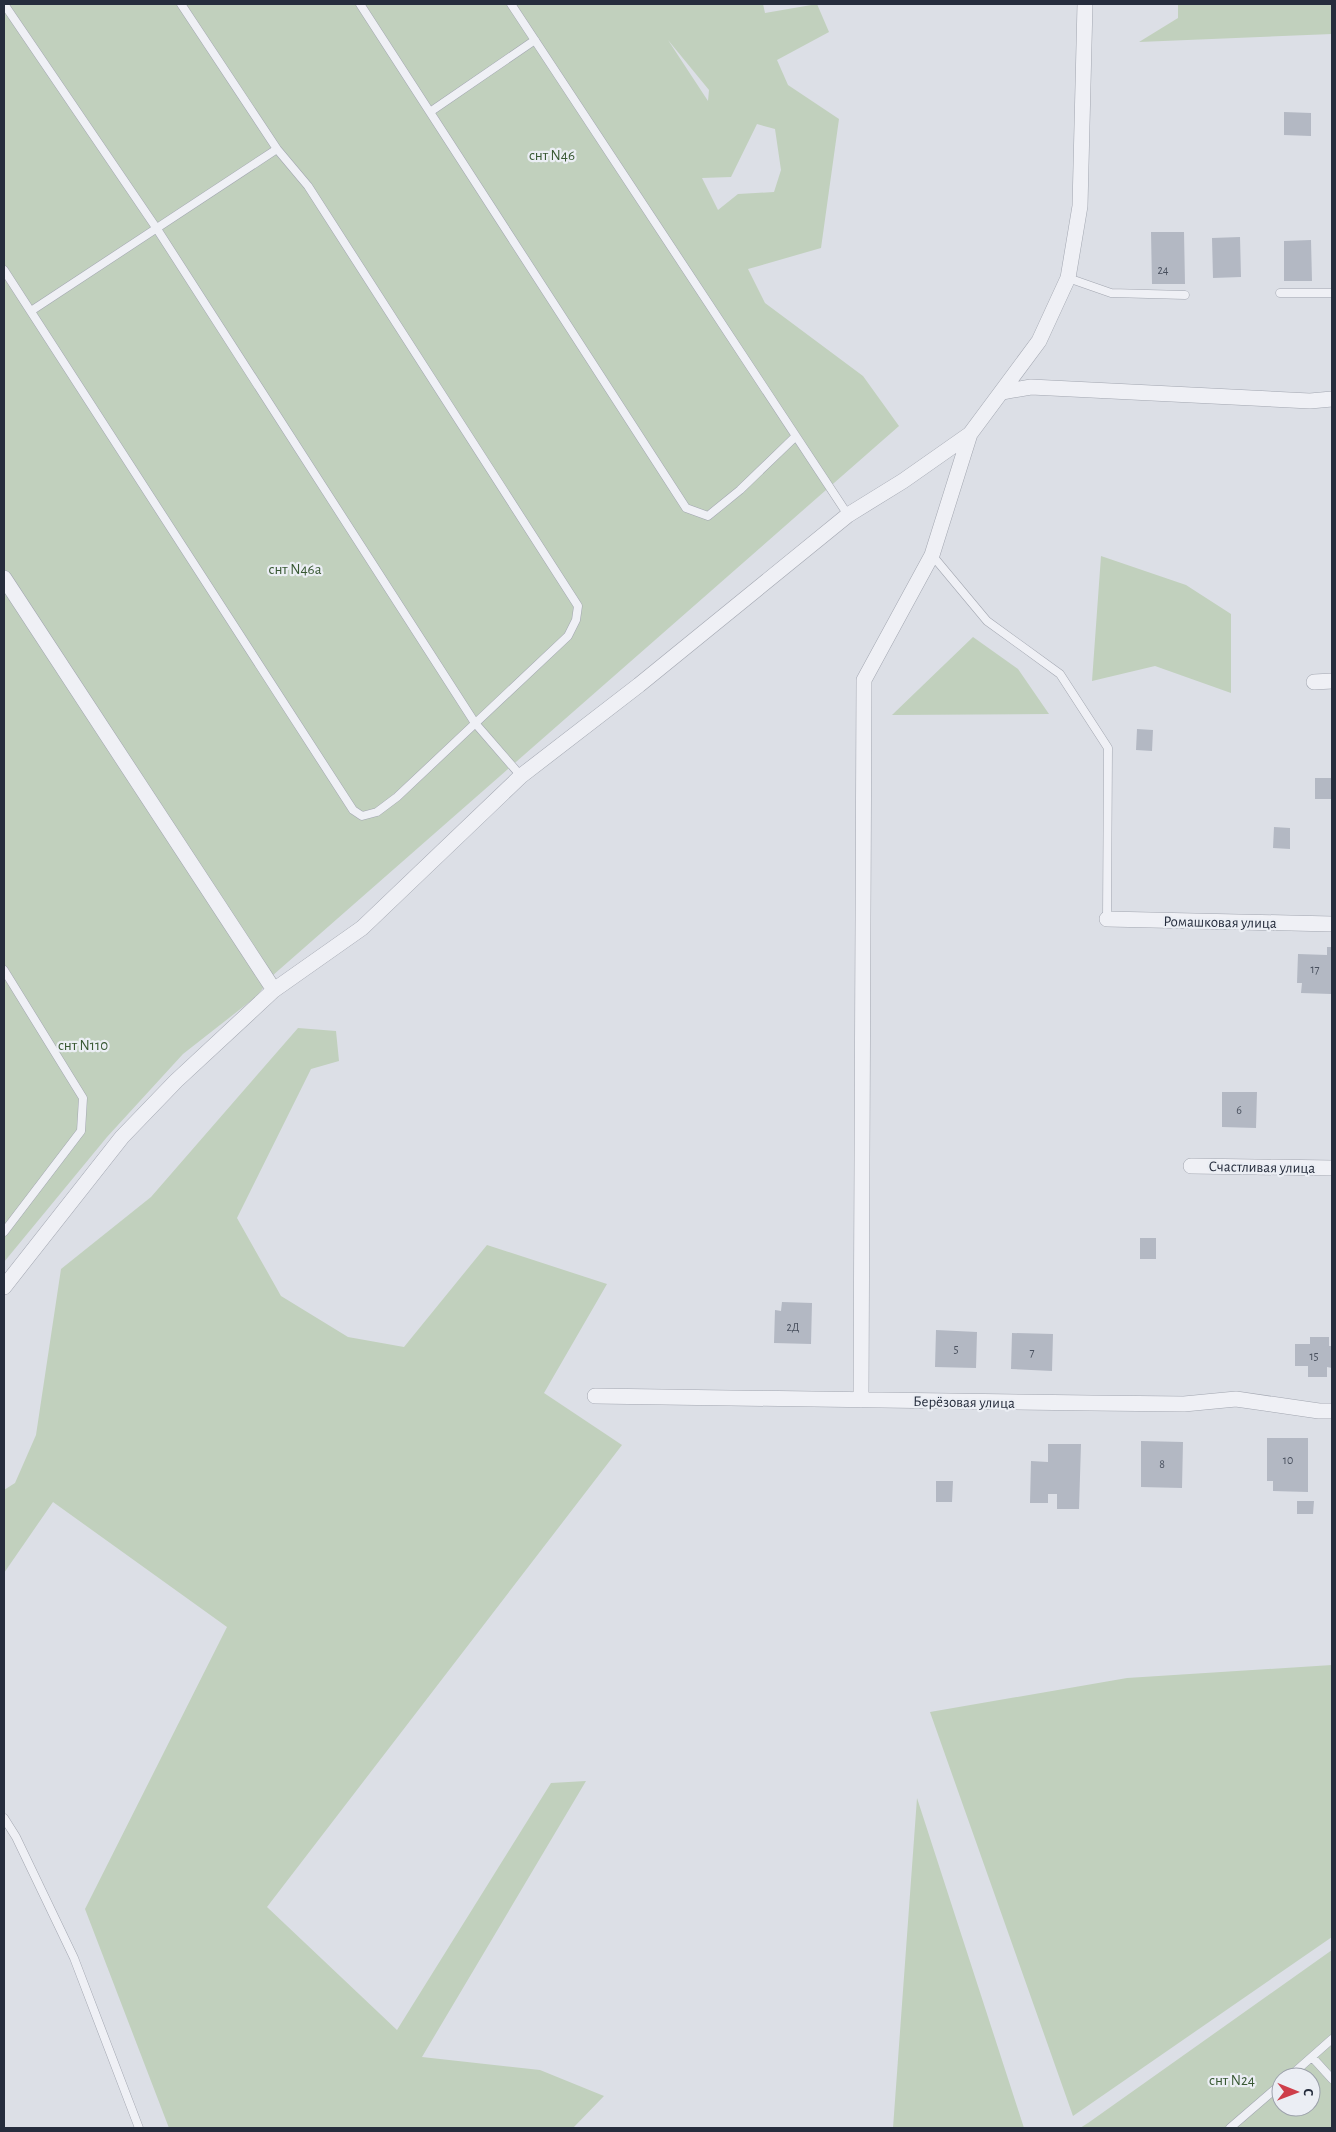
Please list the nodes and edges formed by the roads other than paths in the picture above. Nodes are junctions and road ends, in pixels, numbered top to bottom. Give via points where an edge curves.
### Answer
1 (4, 4) edge
2 (182, 4) edge
3 (360, 4) edge
4 (511, 4) edge
5 (1085, 4) edge
6 (535, 40) junction
7 (430, 112) junction
8 (277, 149) junction
9 (157, 229) junction
10 (4, 270) edge
11 (1068, 278) junction
12 (1280, 293) dead end
13 (1332, 293) edge
14 (1185, 294) dead end
15 (31, 311) junction
16 (1002, 392) junction
17 (1332, 399) edge
18 (970, 434) junction
19 (796, 436) junction
20 (848, 515) junction
21 (932, 555) junction
22 (4, 578) edge
23 (1332, 681) edge
24 (1314, 682) dead end
25 (475, 723) junction
26 (521, 776) junction
27 (1107, 919) joint
28 (1332, 924) edge
29 (4, 970) edge
30 (274, 990) junction
31 (1191, 1166) dead end
32 (1332, 1168) edge
33 (4, 1232) edge
34 (4, 1287) edge
35 (595, 1396) dead end
36 (861, 1400) junction
37 (1332, 1411) edge
38 (4, 1818) edge
39 (1332, 2039) edge
40 (1312, 2057) junction
41 (1300, 2067) edge
42 (1332, 2080) edge
43 (1271, 2093) edge
44 (139, 2128) edge
45 (1230, 2128) edge

1 - 9 lane
2 - 8 lane
3 - 7 lane
4 - 6 lane
5 - 11 street via 1080,206
6 - 7 lane
6 - 19 lane
7 - 19 lane via 686,508 708,516
8 - 9 lane
8 - 25 lane via 308,186 578,606 576,620 568,636
9 - 15 lane
9 - 25 lane
10 - 15 lane
11 - 14 lane via 1111,293
11 - 16 street via 1039,341
12 - 13 lane
15 - 25 lane via 353,810 362,816 377,812
16 - 17 street via 1031,387 1310,401
16 - 18 street
18 - 20 street
18 - 21 street
19 - 20 lane
20 - 26 street
21 - 27 lane via 987,621 1060,674 1108,748
21 - 36 street via 864,680
22 - 30 street
23 - 24 street
25 - 26 lane
26 - 30 street via 362,928
27 - 28 street, Ромашковая улица
29 - 33 lane via 83,1098 81,1132
30 - 34 street via 176,1081 122,1137
31 - 32 street, Счастливая улица
35 - 36 street, Берёзовая улица
36 - 37 street, Берёзовая улица via 1184,1404 1236,1399 1319,1412
38 - 44 lane via 74,1958
39 - 40 lane
40 - 41 lane
40 - 42 lane
43 - 45 lane

